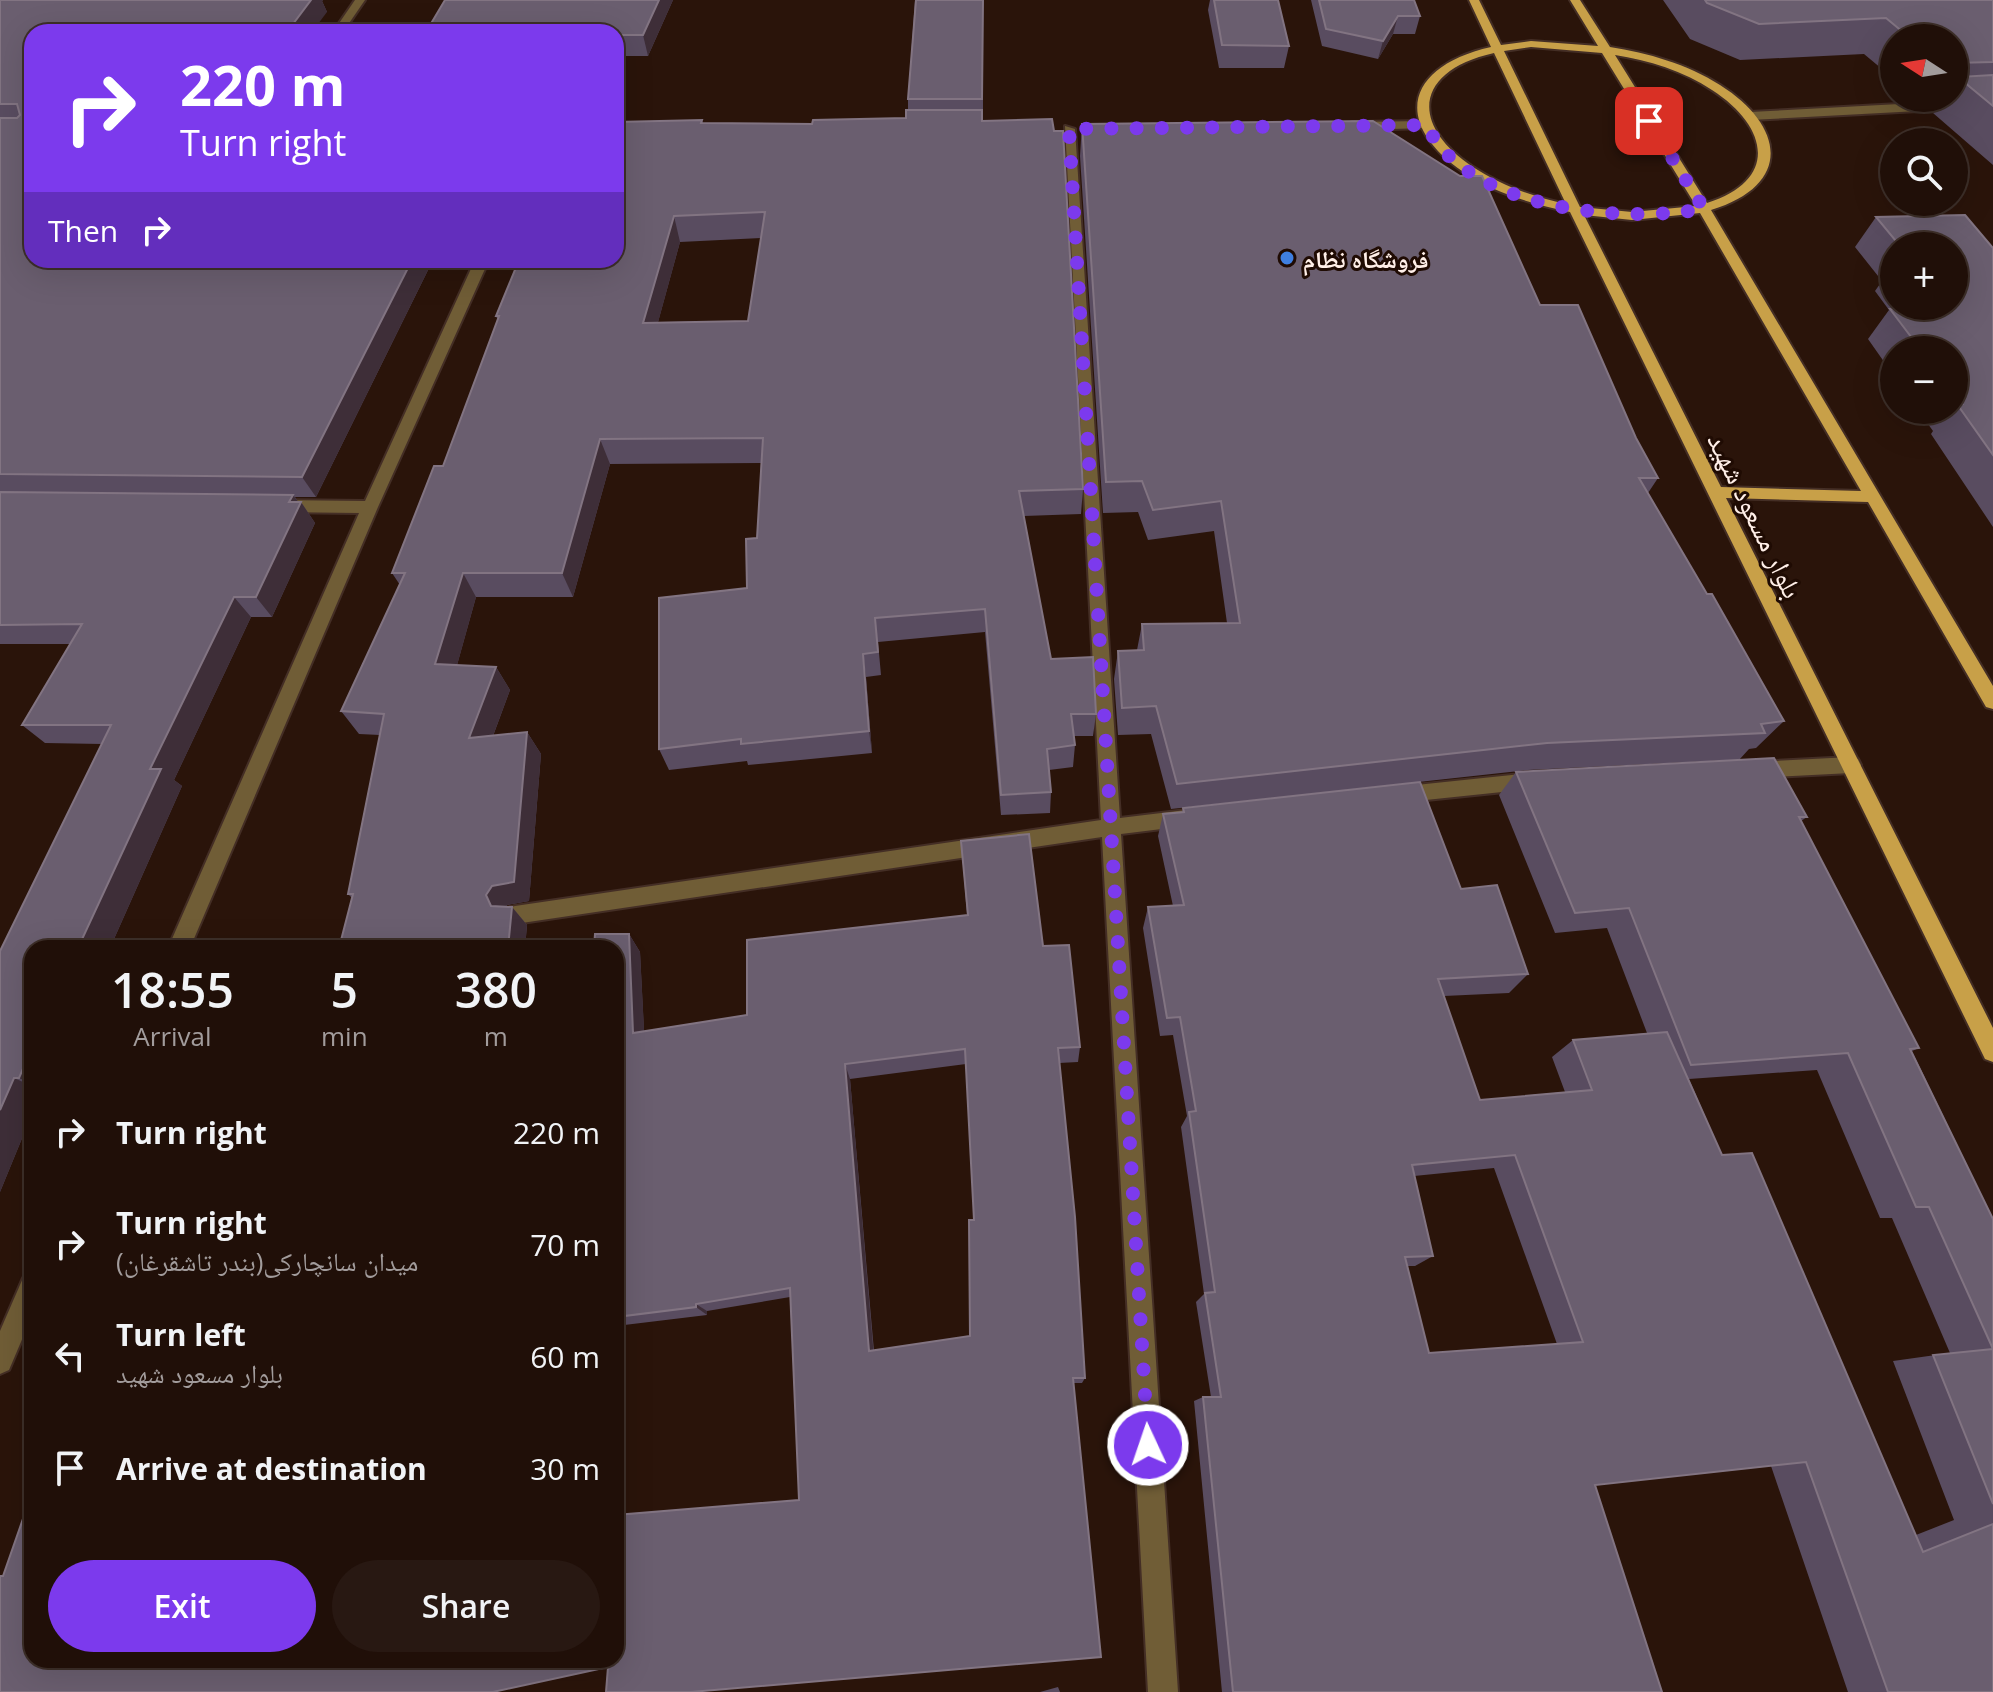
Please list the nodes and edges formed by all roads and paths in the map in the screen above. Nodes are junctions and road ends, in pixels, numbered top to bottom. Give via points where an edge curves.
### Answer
1 (360, 0) edge
2 (1474, 0) edge
3 (1575, 0) edge
4 (344, 24) edge
5 (1498, 48) junction
6 (1604, 49) junction
7 (1993, 103) edge
8 (1750, 116) junction
9 (1425, 125) junction
10 (1332, 126) edge
11 (1069, 129) dead end
12 (1704, 209) junction
13 (1575, 210) junction
14 (478, 268) edge
15 (1716, 492) junction
16 (1872, 497) junction
17 (262, 506) edge
18 (370, 507) junction
19 (1993, 702) edge
20 (1851, 765) junction
21 (1728, 771) edge
22 (1559, 779) edge
23 (1374, 798) edge
24 (1204, 816) edge
25 (1112, 827) junction
26 (515, 915) edge
27 (182, 940) edge
28 (1993, 1051) edge
29 (24, 1306) edge
30 (0, 1361) edge
31 (1163, 1692) edge

1 - 4 street
2 - 5 main road, بلوار مسعود شهید
3 - 6 main road
5 - 6 main road
5 - 9 main road via 1461,59 1434,77 1422,99
5 - 13 main road, بلوار مسعود شهید
6 - 8 main road via 1690,74
6 - 12 main road
7 - 8 street
8 - 12 main road via 1766,143 1763,170 1742,193
9 - 10 street
9 - 13 main road via 1444,151 1477,175
11 - 25 street
12 - 13 main road via 1650,215
12 - 16 main road
13 - 15 main road, بلوار مسعود شهید
14 - 18 street
15 - 16 main road
15 - 20 main road, بلوار مسعود شهید
16 - 19 main road
17 - 18 street
18 - 27 street
20 - 21 street
20 - 28 main road, بلوار مسعود شهید
22 - 23 street
24 - 25 street
25 - 26 street
25 - 31 street
29 - 30 street

